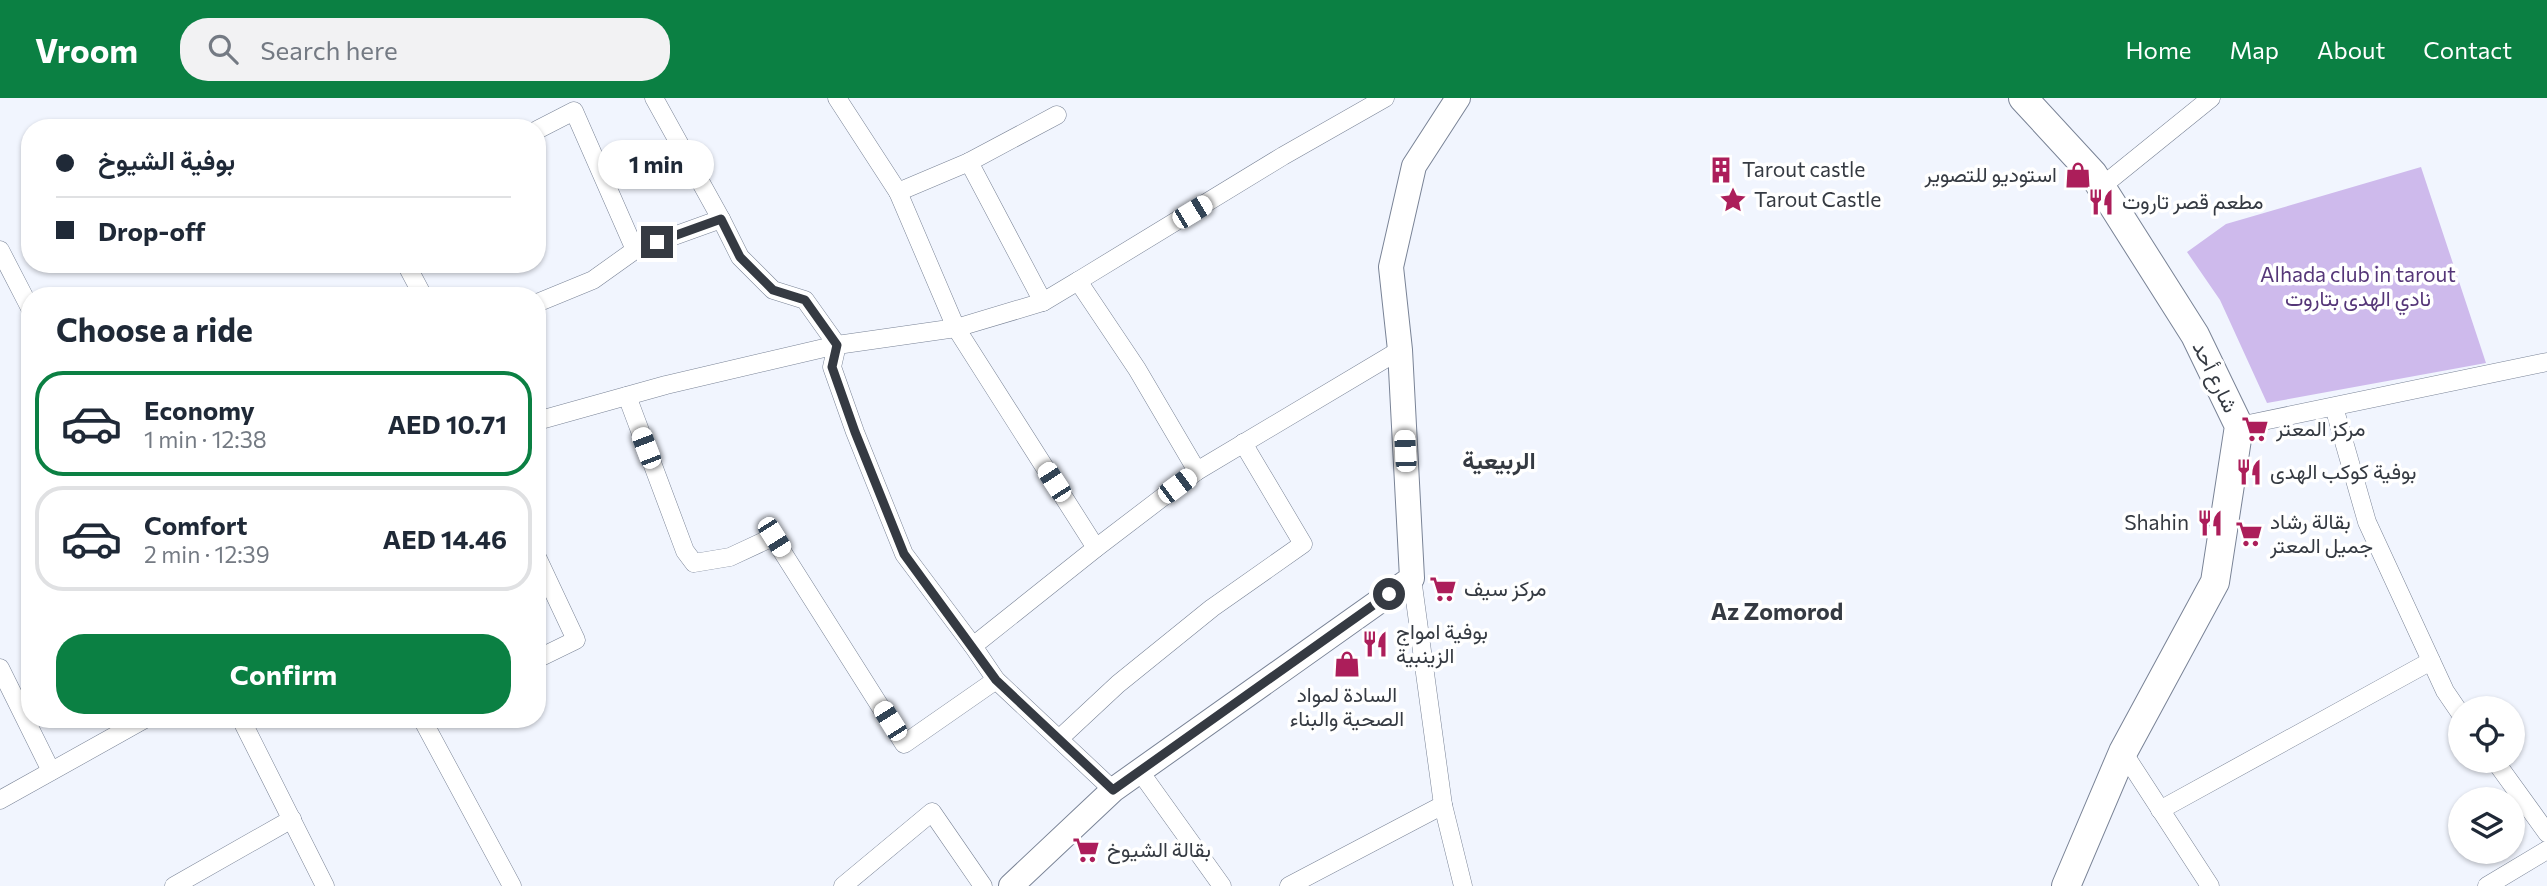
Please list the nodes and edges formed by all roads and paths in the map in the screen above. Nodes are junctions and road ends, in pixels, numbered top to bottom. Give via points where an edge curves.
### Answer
1 (654, 98) edge
2 (837, 98) edge
3 (1385, 98) edge
4 (1458, 98) edge
5 (2023, 98) edge
6 (2211, 98) edge
7 (1057, 116) dead end
8 (546, 125) edge
9 (969, 162) junction
10 (2101, 187) junction
11 (898, 192) junction
12 (721, 219) junction
13 (0, 250) edge
14 (635, 250) junction
15 (1078, 281) junction
16 (21, 291) edge
17 (546, 299) edge
18 (1042, 302) junction
19 (956, 328) junction
20 (837, 345) junction
21 (1400, 350) junction
22 (2547, 362) edge
23 (626, 396) junction
24 (2334, 407) junction
25 (546, 418) edge
26 (2239, 426) junction
27 (1243, 443) junction
28 (1197, 471) junction
29 (1096, 548) junction
30 (546, 576) edge
31 (1412, 578) junction
32 (973, 646) junction
33 (546, 655) edge
34 (2431, 661) junction
35 (0, 668) edge
36 (996, 680) junction
37 (2448, 696) edge
38 (21, 710) edge
39 (30, 728) edge
40 (129, 728) edge
41 (246, 728) edge
42 (427, 728) edge
43 (1059, 739) junction
44 (2123, 752) junction
45 (51, 771) junction
46 (1141, 773) junction
47 (2504, 773) edge
48 (1113, 790) junction
49 (0, 800) edge
50 (1443, 805) junction
51 (2160, 810) junction
52 (292, 820) junction
53 (2547, 833) edge
54 (2547, 850) edge
55 (1025, 881) edge
56 (174, 886) edge
57 (325, 886) edge
58 (512, 886) edge
59 (843, 886) edge
60 (984, 886) edge
61 (1222, 886) edge
62 (1289, 886) edge
63 (1463, 886) edge
64 (2066, 886) edge
65 (2210, 886) edge
66 (2487, 886) edge

1 - 12 street
2 - 11 street
3 - 15 street
4 - 21 street via 1414,166 1391,267
5 - 10 main road, شارع أحد
6 - 10 street
7 - 9 street
8 - 14 street via 574,111
9 - 11 street
9 - 18 street
10 - 26 main road, شارع أحد via 2195,335
11 - 19 street
12 - 14 street
12 - 20 street via 740,257 773,290 805,300
13 - 16 street
14 - 17 street via 593,280
15 - 18 street
15 - 28 street
18 - 19 street
19 - 20 street
19 - 29 street
20 - 23 street
20 - 32 street via 832,367 904,554
21 - 27 street
21 - 31 street
22 - 24 street
23 - 25 street
23 - 36 street via 685,551 694,563 730,557 774,537 905,744
24 - 26 street
24 - 34 street via 2367,522
26 - 44 main road, شارع أحد via 2215,582
27 - 28 street
27 - 43 street via 1303,544 1212,608
28 - 29 street
29 - 32 street
30 - 33 street via 576,640
31 - 46 street
31 - 50 street
32 - 36 street
34 - 37 street
34 - 51 street
35 - 38 street
36 - 43 street
39 - 45 street
40 - 45 street
41 - 52 street
42 - 58 street
43 - 48 street
44 - 51 street
44 - 64 main road, شارع أحد
45 - 49 street
46 - 48 street
46 - 61 street
47 - 53 street
48 - 55 street
50 - 62 street
50 - 63 street
51 - 65 street
52 - 56 street
52 - 57 street
54 - 66 street
59 - 60 street via 932,812

